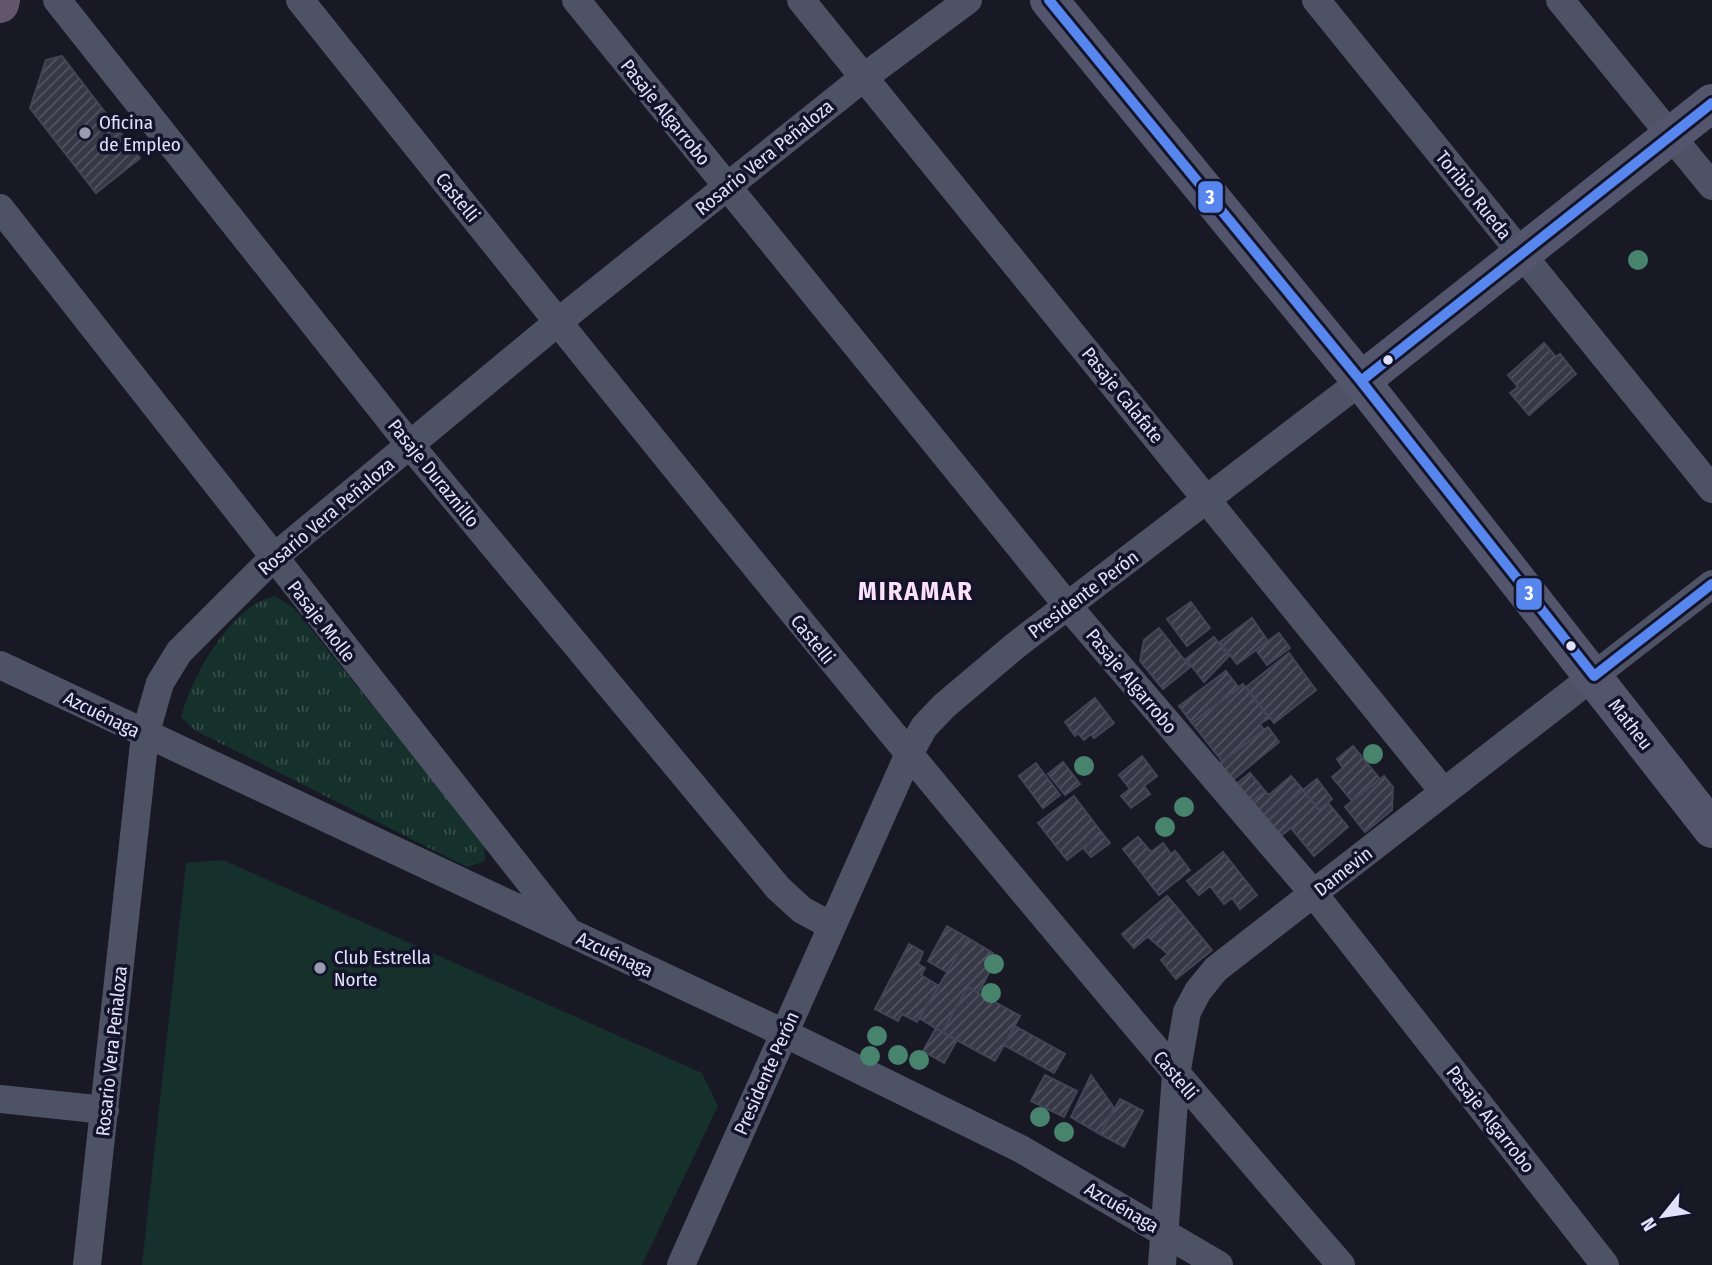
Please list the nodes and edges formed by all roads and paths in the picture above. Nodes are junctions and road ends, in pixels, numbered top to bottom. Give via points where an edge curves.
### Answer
1 (57, 0) edge
2 (300, 0) edge
3 (576, 0) edge
4 (801, 0) edge
5 (968, 0) edge
6 (1049, 0) edge
7 (1315, 0) edge
8 (1560, 0) edge
9 (863, 78) junction
10 (1712, 103) edge
11 (1671, 136) junction
12 (1712, 186) edge
13 (726, 187) junction
14 (0, 208) edge
15 (1523, 255) junction
16 (558, 323) junction
17 (1361, 381) junction
18 (410, 445) junction
19 (1712, 489) edge
20 (1208, 499) junction
21 (272, 559) junction
22 (1712, 584) edge
23 (1067, 605) junction
24 (0, 665) edge
25 (1594, 676) junction
26 (145, 734) junction
27 (908, 756) junction
28 (1443, 791) junction
29 (1712, 829) edge
30 (1314, 894) junction
31 (832, 926) junction
32 (568, 932) junction
33 (784, 1033) junction
34 (1176, 1075) junction
35 (0, 1099) edge
36 (105, 1110) junction
37 (1165, 1232) junction
38 (86, 1265) edge
39 (681, 1265) edge
40 (1162, 1265) edge
41 (1219, 1265) edge
42 (1341, 1265) edge
43 (1605, 1265) edge

1 - 18 street, Pasaje Duraznillo
2 - 16 street, Castelli
3 - 13 street, Pasaje Algarrobo
4 - 9 street, Pasaje Calafate
5 - 9 street, Rosario Vera Peñaloza
6 - 17 street, Matheu
7 - 15 street, Toribio Rueda
8 - 11 street
9 - 13 street, Rosario Vera Peñaloza
9 - 20 street, Pasaje Calafate
10 - 11 street, Presidente Perón
11 - 12 street
11 - 15 street, Presidente Perón
13 - 16 street, Rosario Vera Peñaloza
13 - 23 street, Pasaje Algarrobo
14 - 21 street, Pasaje Molle
15 - 17 street, Presidente Perón
15 - 19 street, Toribio Rueda
16 - 18 street, Rosario Vera Peñaloza
16 - 27 street, Castelli
17 - 20 street, Presidente Perón
17 - 25 street, Matheu
18 - 21 street, Rosario Vera Peñaloza
18 - 31 street, Pasaje Duraznillo via 778,888 802,910
20 - 23 street, Presidente Perón
20 - 28 street, Pasaje Calafate
21 - 26 street, Rosario Vera Peñaloza via 179,652 160,683
21 - 32 street, Pasaje Molle
22 - 25 street, Damevin
23 - 27 street, Presidente Perón via 944,706 924,727
23 - 30 street, Pasaje Algarrobo
24 - 26 street, Azcuénaga
25 - 28 street, Damevin
25 - 29 street, Matheu
26 - 32 street, Azcuénaga
26 - 36 street, Rosario Vera Peñaloza
27 - 31 street, Presidente Perón
27 - 34 street, Castelli
28 - 30 street, Damevin
30 - 34 street, Damevin via 1216,969 1198,991 1186,1012
30 - 43 street, Pasaje Algarrobo
31 - 33 street, Presidente Perón
32 - 33 street, Azcuénaga
33 - 37 street, Azcuénaga via 1021,1149
33 - 39 street, Presidente Perón
34 - 37 street, Damevin
34 - 42 street, Castelli
35 - 36 street
36 - 38 street, Rosario Vera Peñaloza
37 - 40 street, Damevin
37 - 41 street, Azcuénaga

